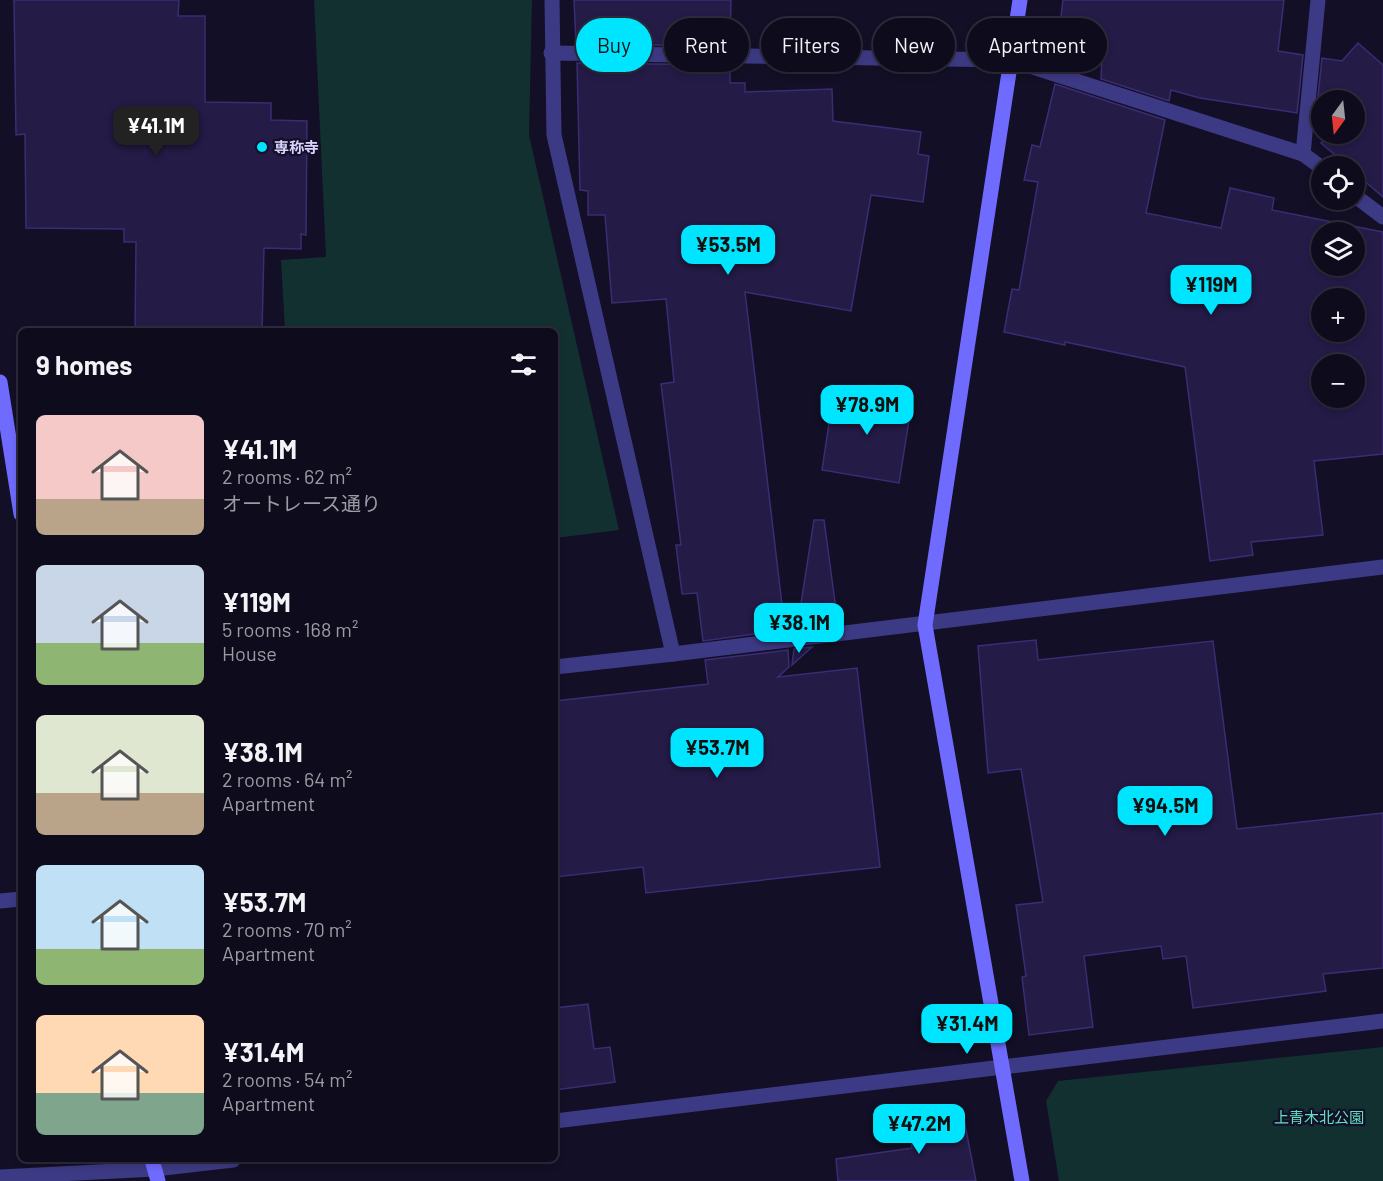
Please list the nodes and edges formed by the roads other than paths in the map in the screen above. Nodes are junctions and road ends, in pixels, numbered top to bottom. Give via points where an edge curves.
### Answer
1 (552, 0) edge
2 (1020, 0) edge
3 (1318, 0) edge
4 (1017, 18) edge
5 (551, 54) junction
6 (967, 59) edge
7 (1009, 72) edge
8 (1048, 72) edge
9 (1303, 154) junction
10 (1311, 160) edge
11 (1365, 203) edge
12 (1383, 217) edge
13 (0, 382) edge
14 (18, 495) edge
15 (1383, 567) edge
16 (925, 625) junction
17 (673, 654) junction
18 (558, 667) edge
19 (18, 899) edge
20 (0, 901) edge
21 (1383, 1021) edge
22 (1002, 1067) junction
23 (558, 1121) edge
24 (217, 1162) edge
25 (155, 1170) edge
26 (0, 1177) edge
27 (1022, 1181) edge

1 - 5 street
2 - 4 street
3 - 9 street
5 - 6 street
5 - 17 street via 554,135
7 - 16 street
8 - 9 street
9 - 10 street
11 - 12 street
13 - 14 street
15 - 16 street
16 - 17 street
16 - 22 street
17 - 18 street
19 - 20 street
21 - 22 street
22 - 23 street
22 - 27 street
24 - 25 street
25 - 26 street

